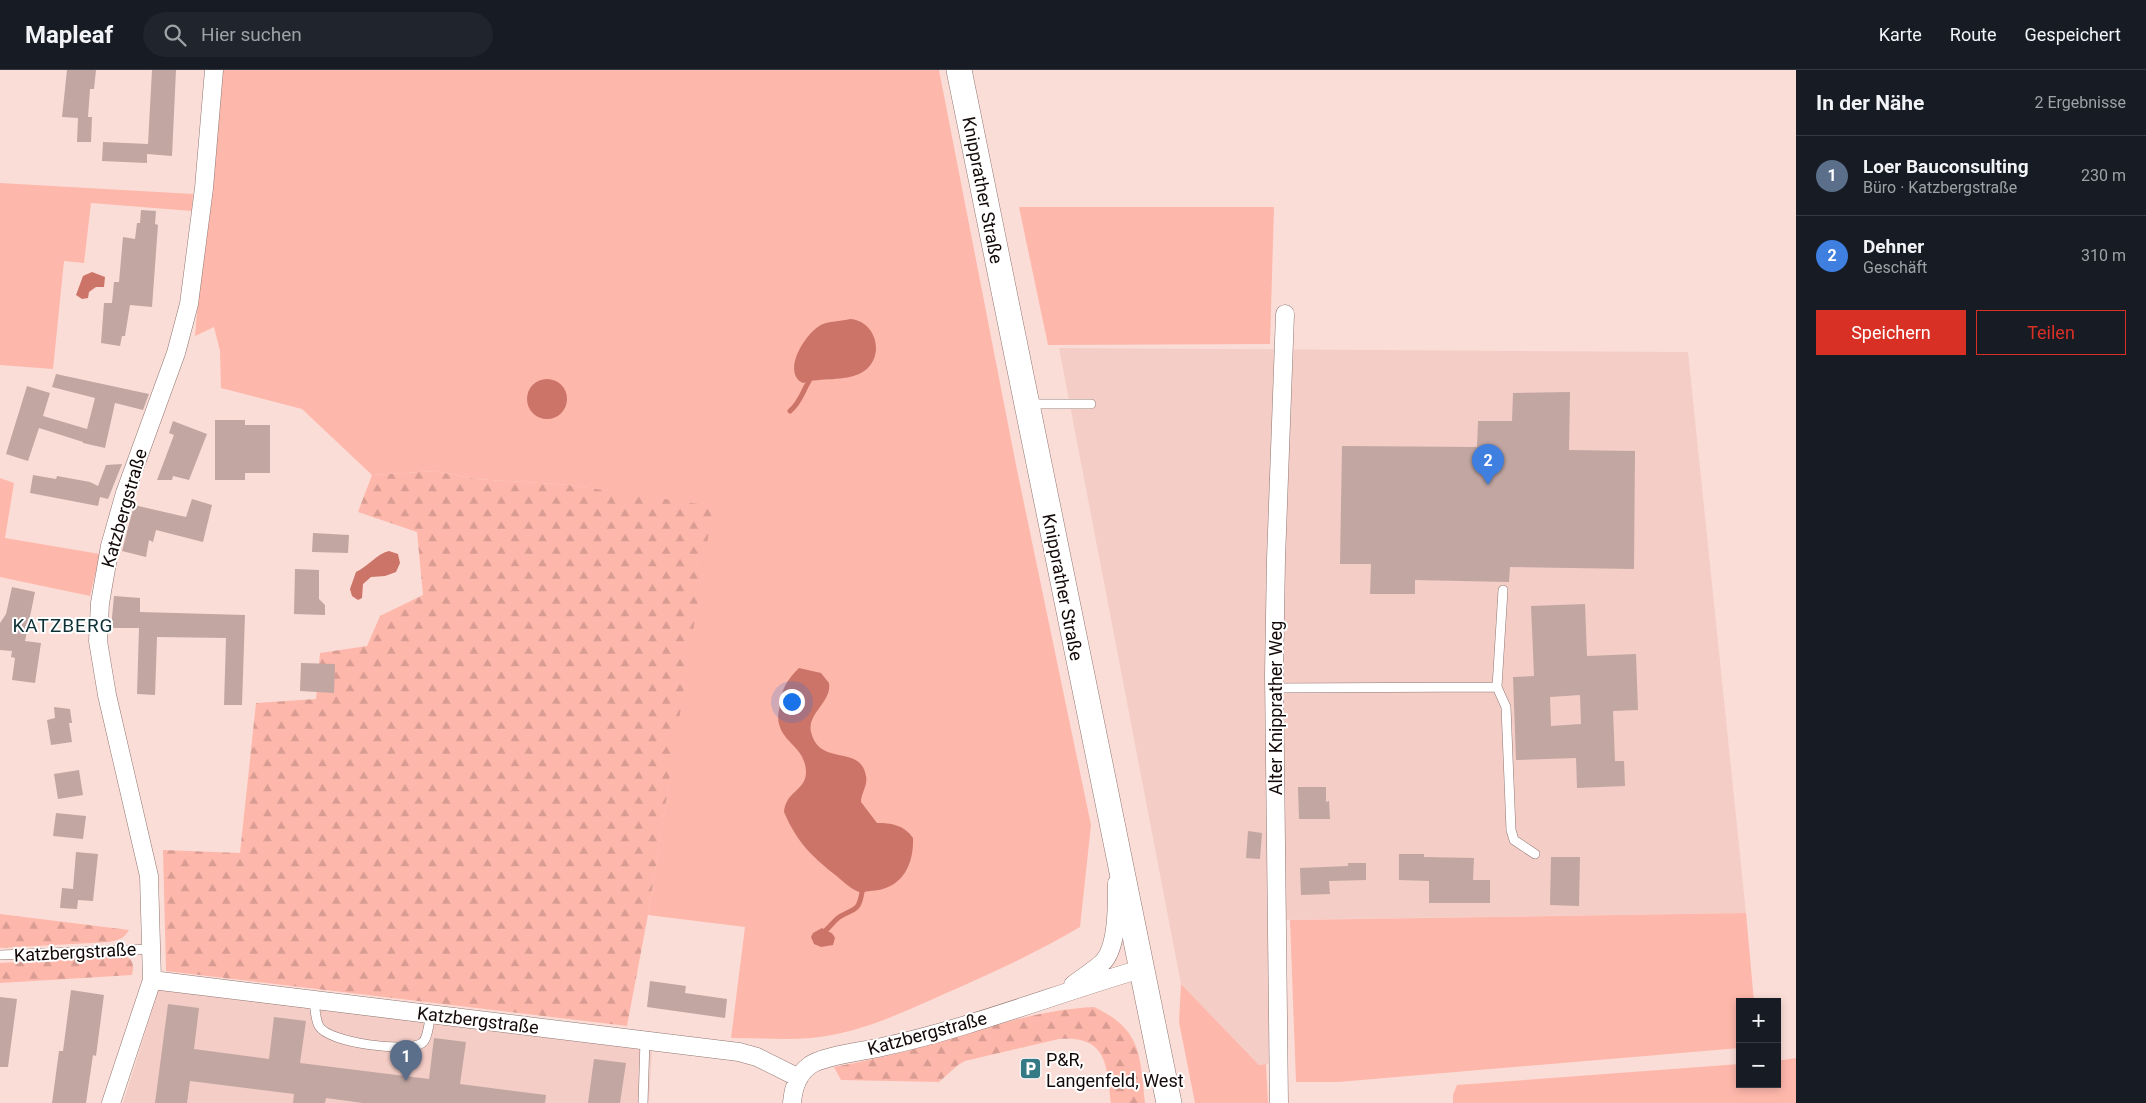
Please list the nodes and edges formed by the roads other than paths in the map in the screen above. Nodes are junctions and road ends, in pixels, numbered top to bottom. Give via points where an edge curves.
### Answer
1 (214, 70) edge
2 (959, 70) edge
3 (1285, 314) dead end
4 (1026, 404) junction
5 (1091, 404) dead end
6 (1503, 590) dead end
7 (1497, 687) junction
8 (1274, 688) junction
9 (1118, 854) junction
10 (1535, 854) dead end
11 (151, 948) junction
12 (0, 955) edge
13 (1141, 969) junction
14 (152, 980) junction
15 (1061, 994) junction
16 (314, 1000) junction
17 (431, 1014) junction
18 (645, 1040) junction
19 (799, 1078) junction
20 (112, 1103) edge
21 (643, 1103) edge
22 (792, 1103) edge
23 (1169, 1103) edge
24 (1279, 1103) edge

1 - 11 street, Katzbergstraße via 204,188 189,304 176,353 125,493 110,546 100,603 98,641 107,695 149,876
2 - 4 main road, Knipprather Straße
3 - 8 street, Alter Knipprather Weg
4 - 5 lane
4 - 9 main road, Knipprather Straße
6 - 7 lane
7 - 8 lane
7 - 10 lane via 1506,707 1511,830 1514,840
8 - 24 street, Alter Knipprather Weg
9 - 13 main road, Knipprather Straße
9 - 15 street, Katzbergstraße via 1115,927 1110,949 1103,962
11 - 12 lane, Katzbergstraße
11 - 14 street, Katzbergstraße
13 - 15 street, Katzbergstraße
13 - 23 main road, Knipprather Straße
14 - 16 street, Katzbergstraße
14 - 20 street, Katzbergstraße
15 - 19 street, Katzbergstraße via 906,1042 827,1058 809,1065
16 - 17 street, Katzbergstraße
16 - 17 lane via 319,1027 326,1033 335,1038 379,1046 423,1043
17 - 18 street, Katzbergstraße
18 - 19 street, Katzbergstraße via 739,1052 758,1057
18 - 21 lane
19 - 22 street

